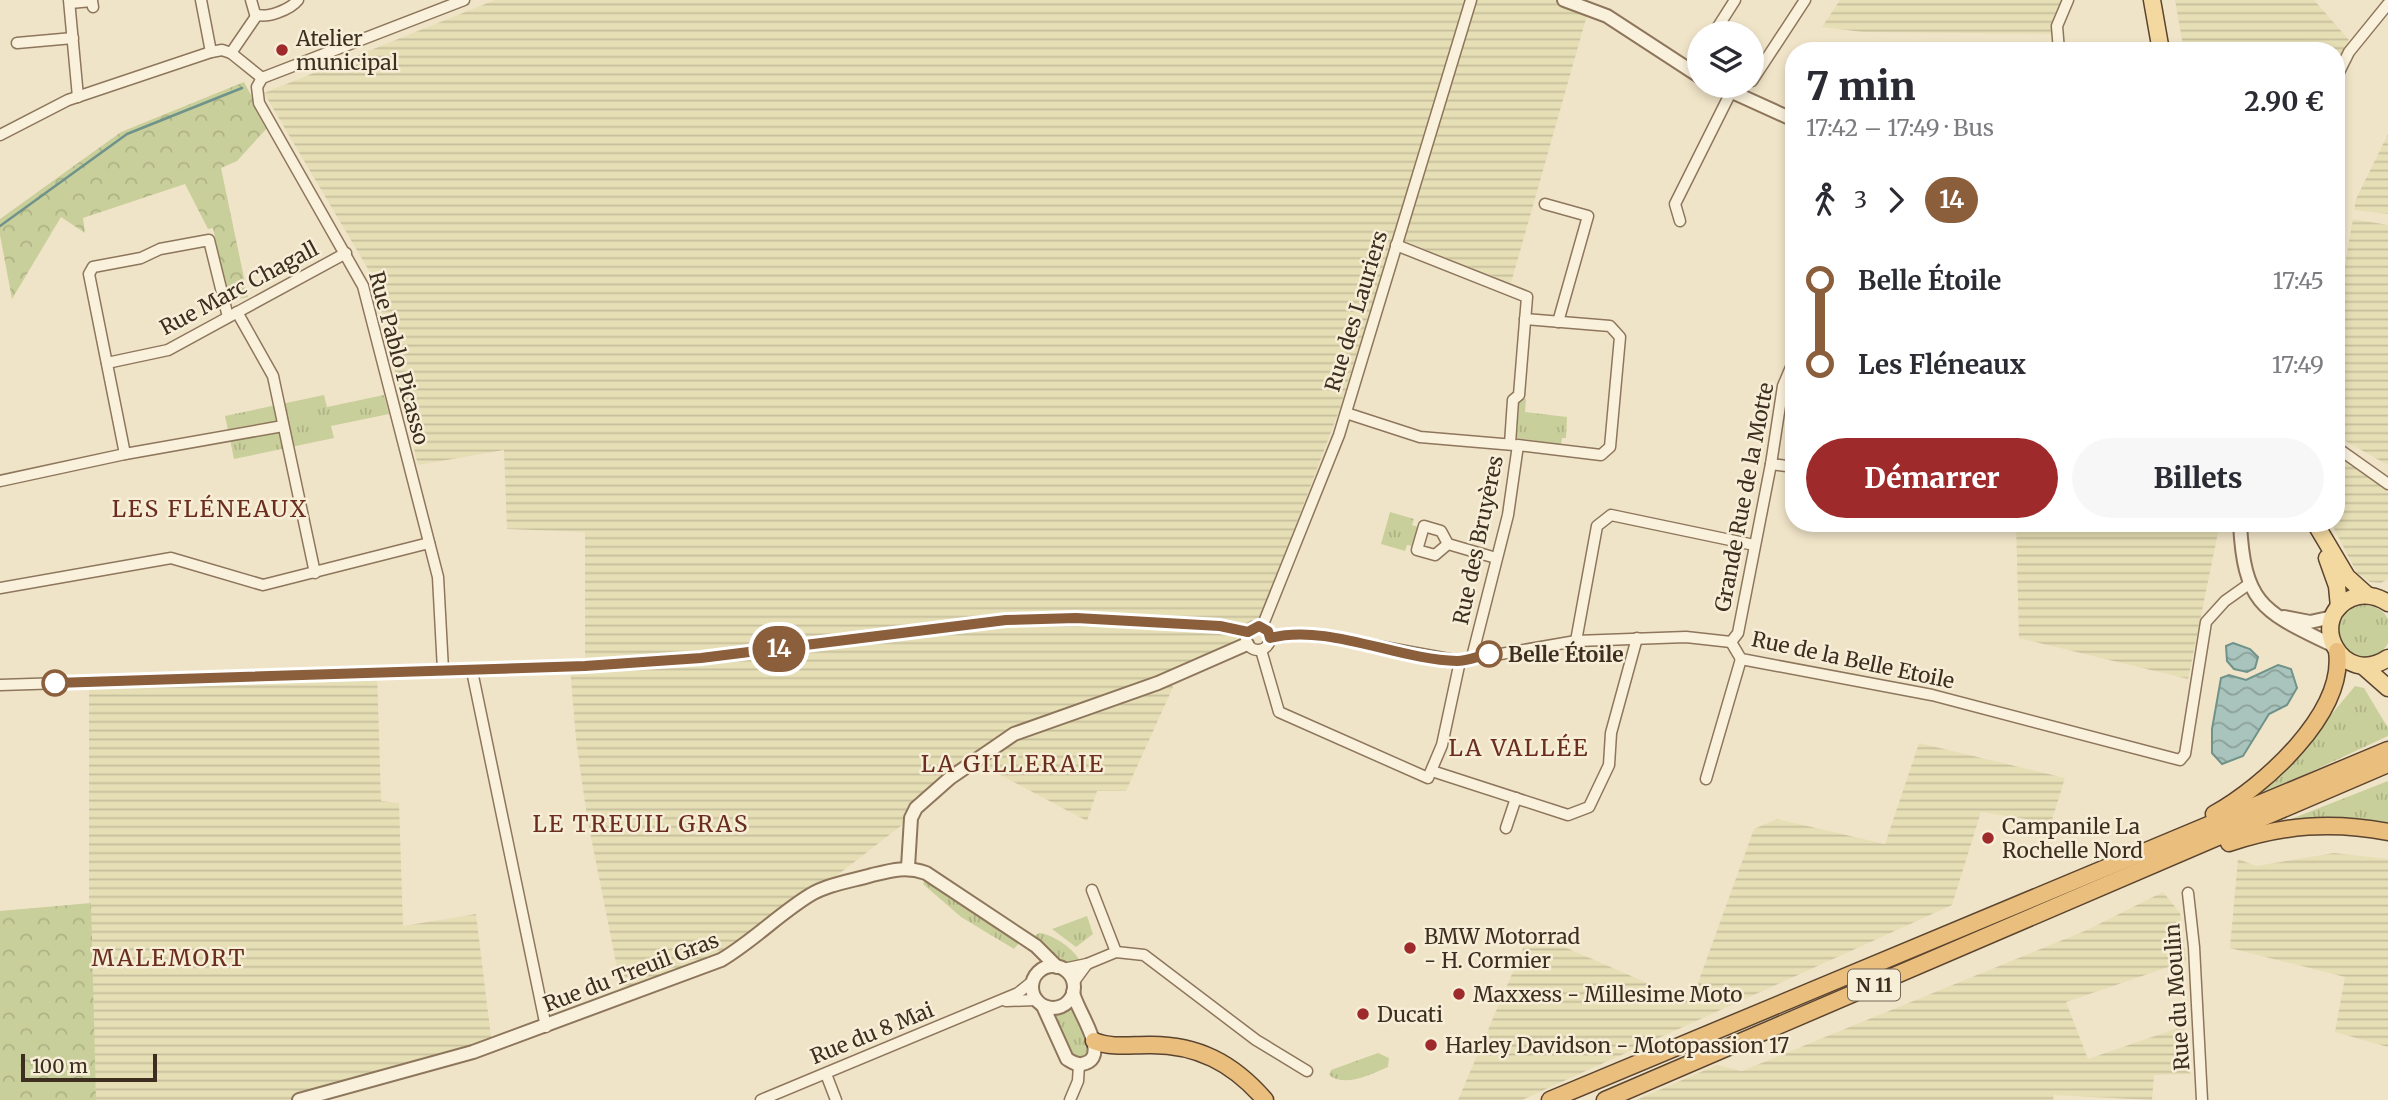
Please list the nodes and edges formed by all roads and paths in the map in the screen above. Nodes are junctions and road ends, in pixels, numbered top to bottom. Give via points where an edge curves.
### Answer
1 (201, 0) edge
2 (251, 0) edge
3 (298, 0) edge
4 (464, 0) edge
5 (1471, 0) edge
6 (1564, 0) edge
7 (1735, 0) edge
8 (1805, 0) edge
9 (2068, 0) edge
10 (2152, 0) edge
11 (70, 1) edge
12 (2388, 4) edge
13 (93, 7) dead end
14 (257, 15) junction
15 (1722, 21) edge
16 (73, 38) junction
17 (2058, 42) edge
18 (2159, 42) edge
19 (17, 43) dead end
20 (211, 52) junction
21 (231, 53) junction
22 (2345, 60) edge
23 (1764, 63) edge
24 (1687, 69) edge
25 (262, 78) junction
26 (78, 97) junction
27 (1737, 98) edge
28 (1752, 98) edge
29 (1785, 115) edge
30 (0, 135) edge
31 (1545, 204) dead end
32 (1680, 221) dead end
33 (1395, 245) junction
34 (346, 253) junction
35 (232, 314) junction
36 (1525, 319) junction
37 (1558, 322) junction
38 (107, 363) junction
39 (1785, 381) edge
40 (1346, 413) junction
41 (283, 426) junction
42 (1514, 445) junction
43 (2345, 453) edge
44 (125, 454) junction
45 (1772, 464) junction
46 (1785, 466) edge
47 (0, 481) edge
48 (2388, 484) edge
49 (2241, 532) edge
50 (2318, 532) edge
51 (2320, 532) edge
52 (429, 543) junction
53 (1448, 544) dead end
54 (1754, 545) junction
55 (1496, 558) junction
56 (315, 573) junction
57 (2249, 584) junction
58 (0, 589) edge
59 (2380, 596) edge
60 (2271, 611) junction
61 (2336, 612) junction
62 (1262, 627) junction
63 (1247, 638) junction
64 (1270, 638) junction
65 (1637, 638) junction
66 (1576, 640) junction
67 (1731, 642) junction
68 (2336, 649) junction
69 (1261, 650) junction
70 (1472, 657) junction
71 (2388, 658) edge
72 (1741, 659) junction
73 (1460, 661) junction
74 (2363, 666) junction
75 (443, 670) junction
76 (472, 671) junction
77 (0, 685) edge
78 (2388, 688) edge
79 (2388, 750) edge
80 (2388, 764) edge
81 (1432, 771) junction
82 (1706, 779) dead end
83 (1516, 798) junction
84 (1506, 828) dead end
85 (2388, 832) edge
86 (2143, 852) junction
87 (908, 867) junction
88 (2143, 869) junction
89 (1092, 890) dead end
90 (2188, 892) dead end
91 (1027, 939) junction
92 (1116, 952) junction
93 (1087, 964) junction
94 (1060, 968) junction
95 (1035, 977) junction
96 (1831, 985) junction
97 (1073, 987) junction
98 (998, 1002) junction
99 (1040, 1003) junction
100 (546, 1027) junction
101 (1094, 1041) junction
102 (1079, 1064) junction
103 (1307, 1071) dead end
104 (826, 1074) junction
105 (299, 1100) edge
106 (761, 1100) edge
107 (836, 1100) edge
108 (1070, 1100) edge
109 (1265, 1100) edge
110 (1550, 1100) edge
111 (1570, 1100) edge
112 (1605, 1100) edge
113 (2203, 1100) edge

1 - 20 street
2 - 14 street
3 - 14 street via 268,15
4 - 25 street
5 - 33 street, Rue des Lauriers
6 - 24 street via 1614,20
7 - 15 street
8 - 23 street
9 - 17 street
10 - 18 main road
11 - 13 street via 92,1
11 - 16 street
12 - 22 street
14 - 21 street
16 - 19 street
16 - 26 street
20 - 21 street
20 - 26 street
21 - 25 street
25 - 34 street, Rue Pablo Picasso via 256,92 259,103
26 - 30 street
27 - 32 street via 1675,204
28 - 29 street
31 - 37 street via 1588,216
33 - 36 street via 1527,297
33 - 40 street, Rue des Lauriers
34 - 35 street, Rue Marc Chagall
34 - 52 street, Rue Pablo Picasso via 363,286
35 - 38 street, Rue Marc Chagall via 169,350
35 - 38 street via 209,240 93,267 89,274
35 - 41 street via 273,376
36 - 37 street, Rue des Bruyères
36 - 42 street via 1519,396 1513,400
37 - 42 street, Rue des Bruyères via 1610,326 1620,337 1610,447 1601,455
38 - 44 street
39 - 45 street, Grande Rue de la Motte
40 - 42 street via 1420,437
40 - 62 street, Rue des Lauriers
41 - 44 street
41 - 56 street
42 - 55 street, Rue des Bruyères via 1508,515
43 - 48 street
44 - 47 street
45 - 46 street
45 - 54 street, Grande Rue de la Motte
49 - 57 street
50 - 61 main road via 2335,581
51 - 59 main road via 2347,577
52 - 56 street
52 - 75 street, Rue Pablo Picasso via 441,596
53 - 55 street
54 - 66 street via 1611,515 1597,526
54 - 67 street, Grande Rue de la Motte via 1738,633
55 - 70 street, Rue des Bruyères
56 - 58 street via 263,585 171,558
57 - 60 street
57 - 72 street, Rue de la Belle Etoile via 2206,622 2182,759 1932,695
59 - 61 main road via 2352,598
60 - 61 street via 2310,622
60 - 68 street
61 - 68 main road via 2330,632
62 - 63 street via 1255,626
62 - 64 street
63 - 69 street
63 - 76 street via 1227,627 1076,618 1006,620 701,658
63 - 87 street via 1158,683 1034,725 996,745 916,808 911,818
64 - 69 street
64 - 73 street, Rue de la Belle Etoile via 1334,638
65 - 66 street, Rue de la Belle Etoile
65 - 67 street, Rue de la Belle Etoile
65 - 83 street via 1611,733 1609,765 1589,807 1568,815
66 - 70 street, Rue de la Belle Etoile
67 - 72 street, Rue de la Belle Etoile
68 - 74 main road via 2351,663
68 - 86 highway, N 11 via 2339,668 2332,692 2274,771 2218,812
69 - 81 street via 1275,706 1282,714 1428,778
70 - 73 street, Rue de la Belle Etoile
71 - 74 main road
72 - 82 street
73 - 81 street
74 - 78 main road
75 - 76 street
75 - 77 street
76 - 100 street
79 - 86 highway, N 11
80 - 88 highway, N 11
81 - 83 street
83 - 84 street
85 - 88 highway via 2337,825 2280,828
86 - 96 highway, N 11
87 - 91 street via 926,873
87 - 100 street, Rue du Treuil Gras via 824,888 721,960
88 - 112 highway, N 11
89 - 92 street
90 - 113 street, Rue du Moulin
91 - 94 street
91 - 95 street via 1037,959
92 - 93 street
92 - 103 street via 1152,958 1256,1040
93 - 94 street
93 - 97 street
94 - 95 street via 1046,967
94 - 97 street
95 - 98 street via 1018,993
95 - 99 street
96 - 110 highway
96 - 111 highway, N 11
97 - 99 street via 1063,1006
97 - 101 street
98 - 99 street
98 - 104 street, Rue du 8 Mai
99 - 102 street via 1065,1056
100 - 105 street, Rue du Treuil Gras
101 - 102 street via 1093,1057
101 - 109 highway via 1199,1051 1224,1063
102 - 108 street
104 - 106 street, Rue du 8 Mai
104 - 107 street

